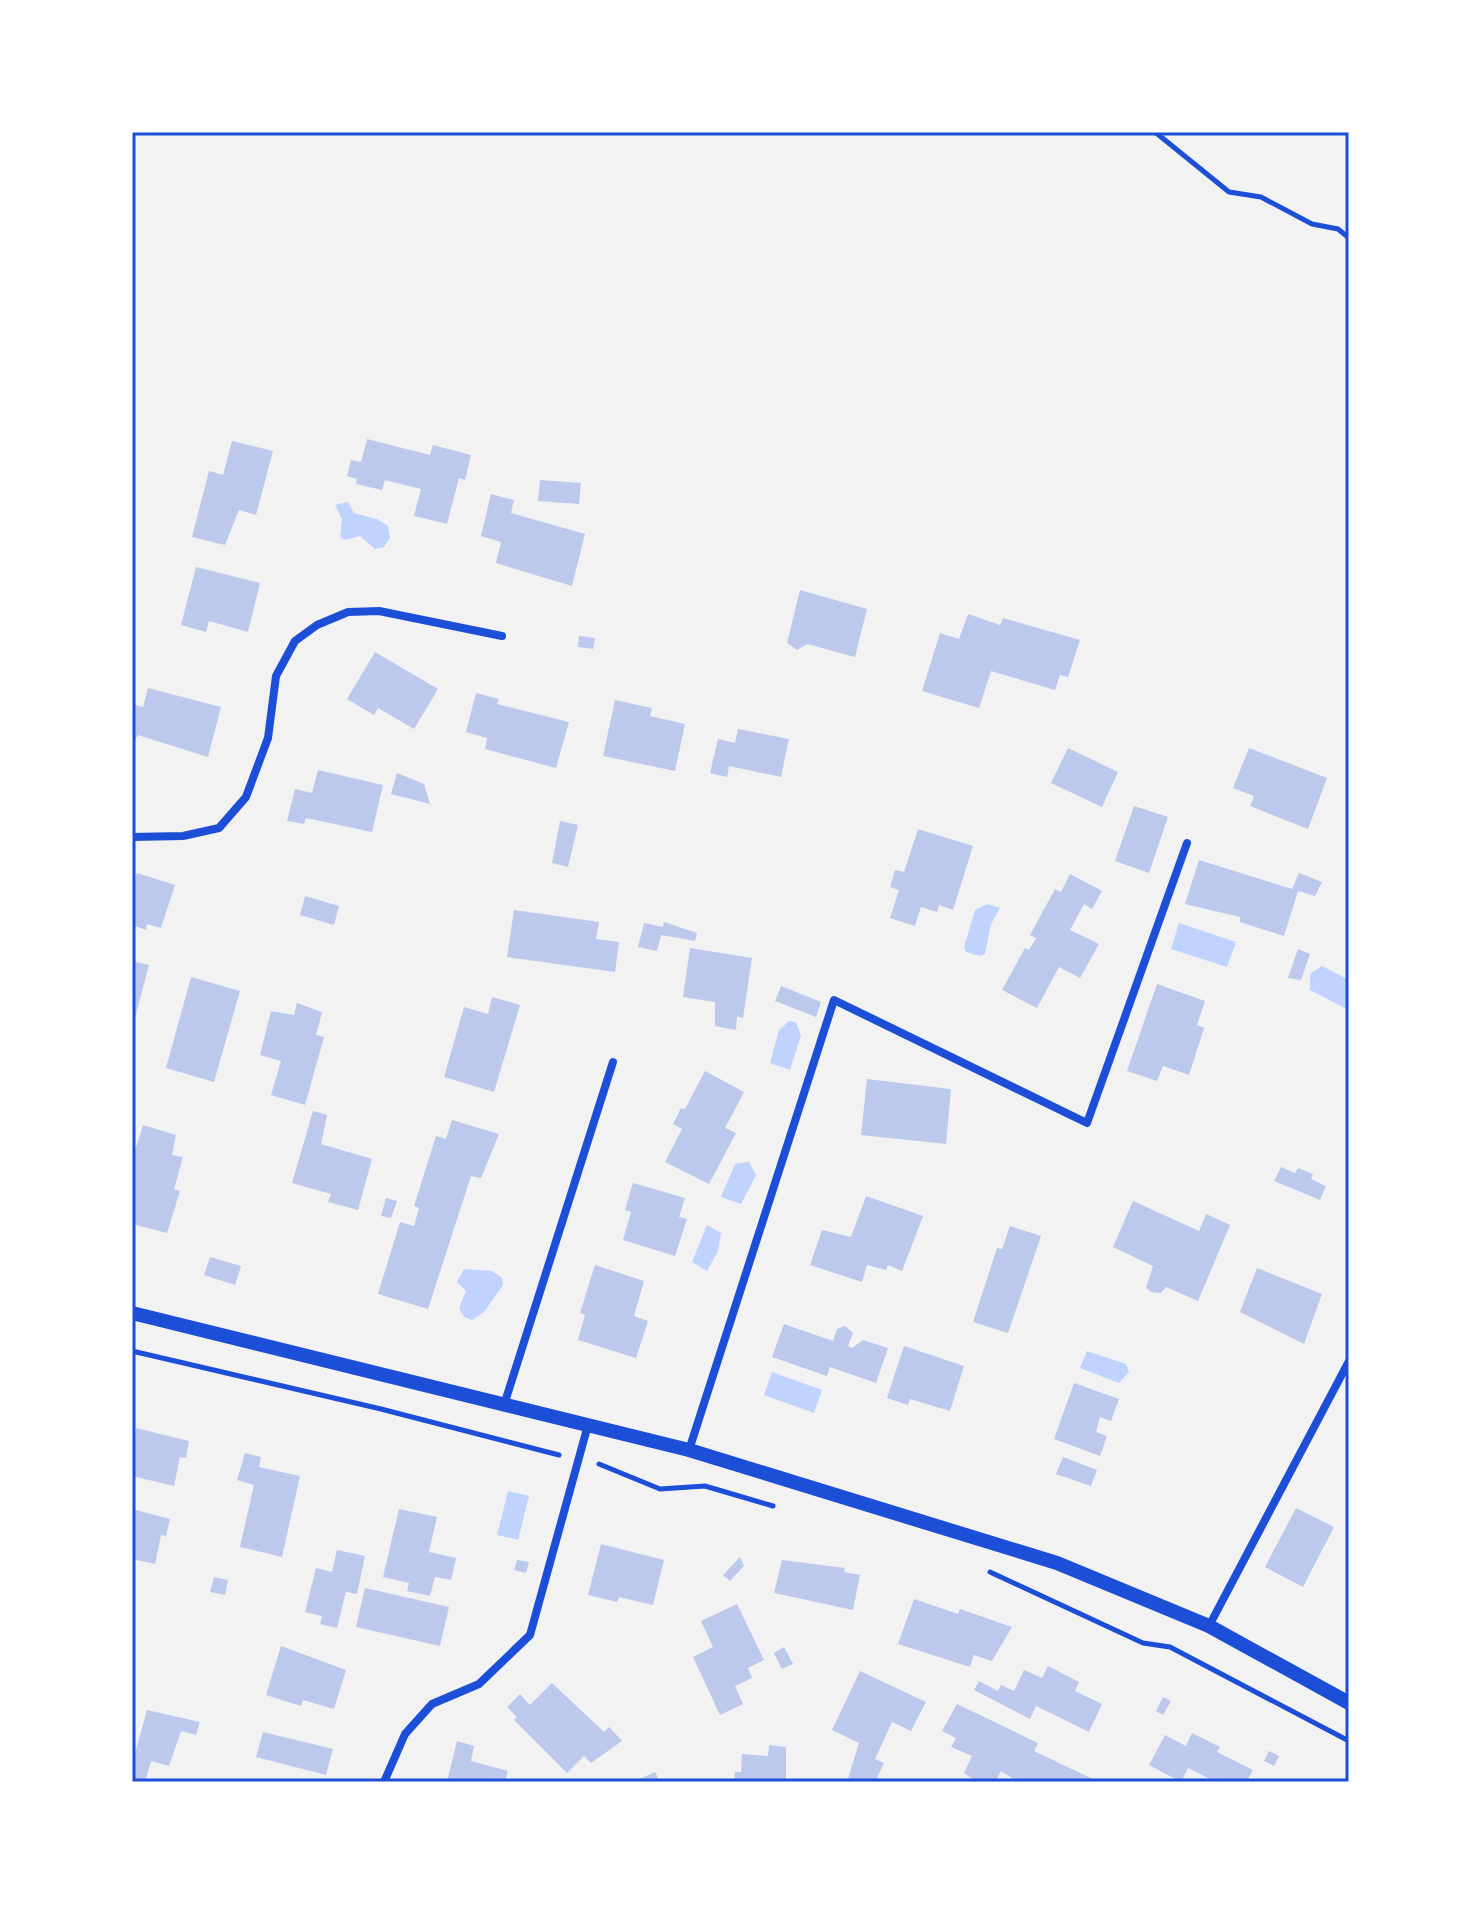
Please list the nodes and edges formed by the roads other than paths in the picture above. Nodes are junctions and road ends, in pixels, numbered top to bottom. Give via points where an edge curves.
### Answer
1 (502, 636) dead end
2 (132, 837) edge
3 (1187, 843) dead end
4 (613, 1062) dead end
5 (132, 1313) edge
6 (1349, 1361) edge
7 (504, 1406) junction
8 (588, 1425) junction
9 (689, 1450) junction
10 (1209, 1626) junction
11 (1349, 1703) edge
12 (384, 1782) edge

1 - 2 street via 379,611 348,612 317,625 295,641 276,676 268,738 246,797 219,828 183,836
3 - 9 street via 1087,1123 834,1000
4 - 7 street
5 - 7 street
6 - 10 street
7 - 8 street
8 - 9 street
8 - 12 street via 530,1635 479,1684 432,1704 405,1734
9 - 10 street via 1057,1563
10 - 11 street

